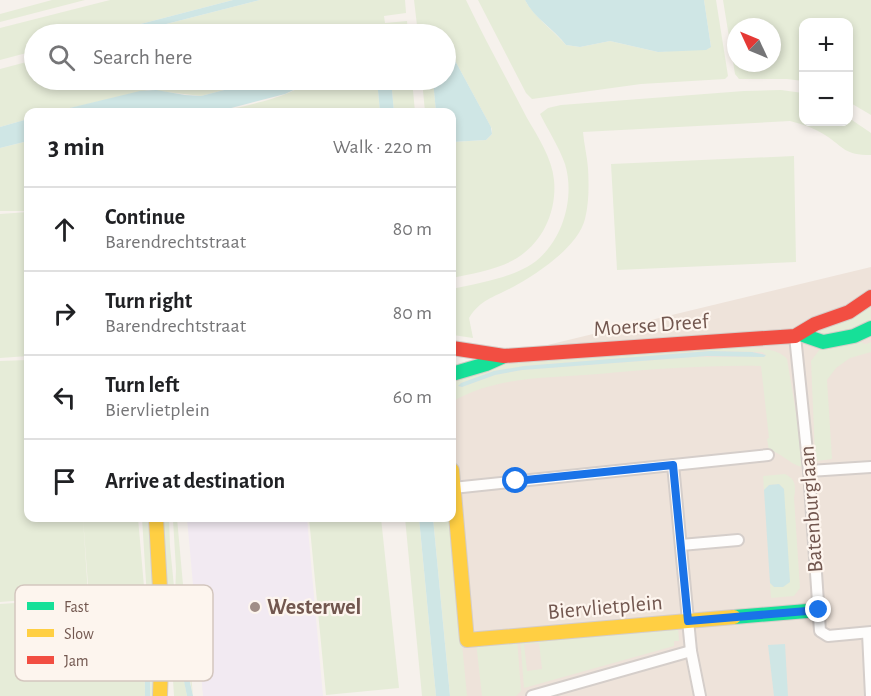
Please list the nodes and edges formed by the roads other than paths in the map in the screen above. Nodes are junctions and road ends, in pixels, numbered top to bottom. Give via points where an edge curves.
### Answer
1 (871, 297) edge
2 (871, 328) edge
3 (798, 335) junction
4 (456, 349) edge
5 (504, 356) junction
6 (456, 373) edge
7 (768, 455) dead end
8 (673, 465) junction
9 (871, 467) edge
10 (809, 471) junction
11 (456, 488) edge
12 (456, 521) edge
13 (156, 522) edge
14 (738, 540) dead end
15 (681, 545) junction
16 (160, 585) edge
17 (819, 610) junction
18 (688, 621) junction
19 (869, 632) edge
20 (691, 651) junction
21 (160, 681) edge
22 (169, 681) edge
23 (160, 696) edge
24 (170, 696) edge
25 (532, 696) edge
26 (700, 696) edge
27 (871, 696) edge

1 - 3 street, Moerse Dreef via 849,312 815,324
2 - 3 street, Moerse Dreef via 823,342
3 - 5 street, Moerse Dreef
3 - 10 street, Batenburglaan
4 - 5 street, Moerse Dreef
5 - 6 street, Moerse Dreef
7 - 8 street
8 - 11 street
8 - 15 street
9 - 10 street
10 - 17 street, Batenburglaan
12 - 18 street, Biervlietplein via 467,640
13 - 16 street
14 - 15 street
15 - 18 street
17 - 18 street, Biervlietplein
17 - 19 street, Batenburglaan via 823,634
18 - 20 street
19 - 27 street
20 - 25 street
20 - 26 street
21 - 23 street
22 - 24 street

